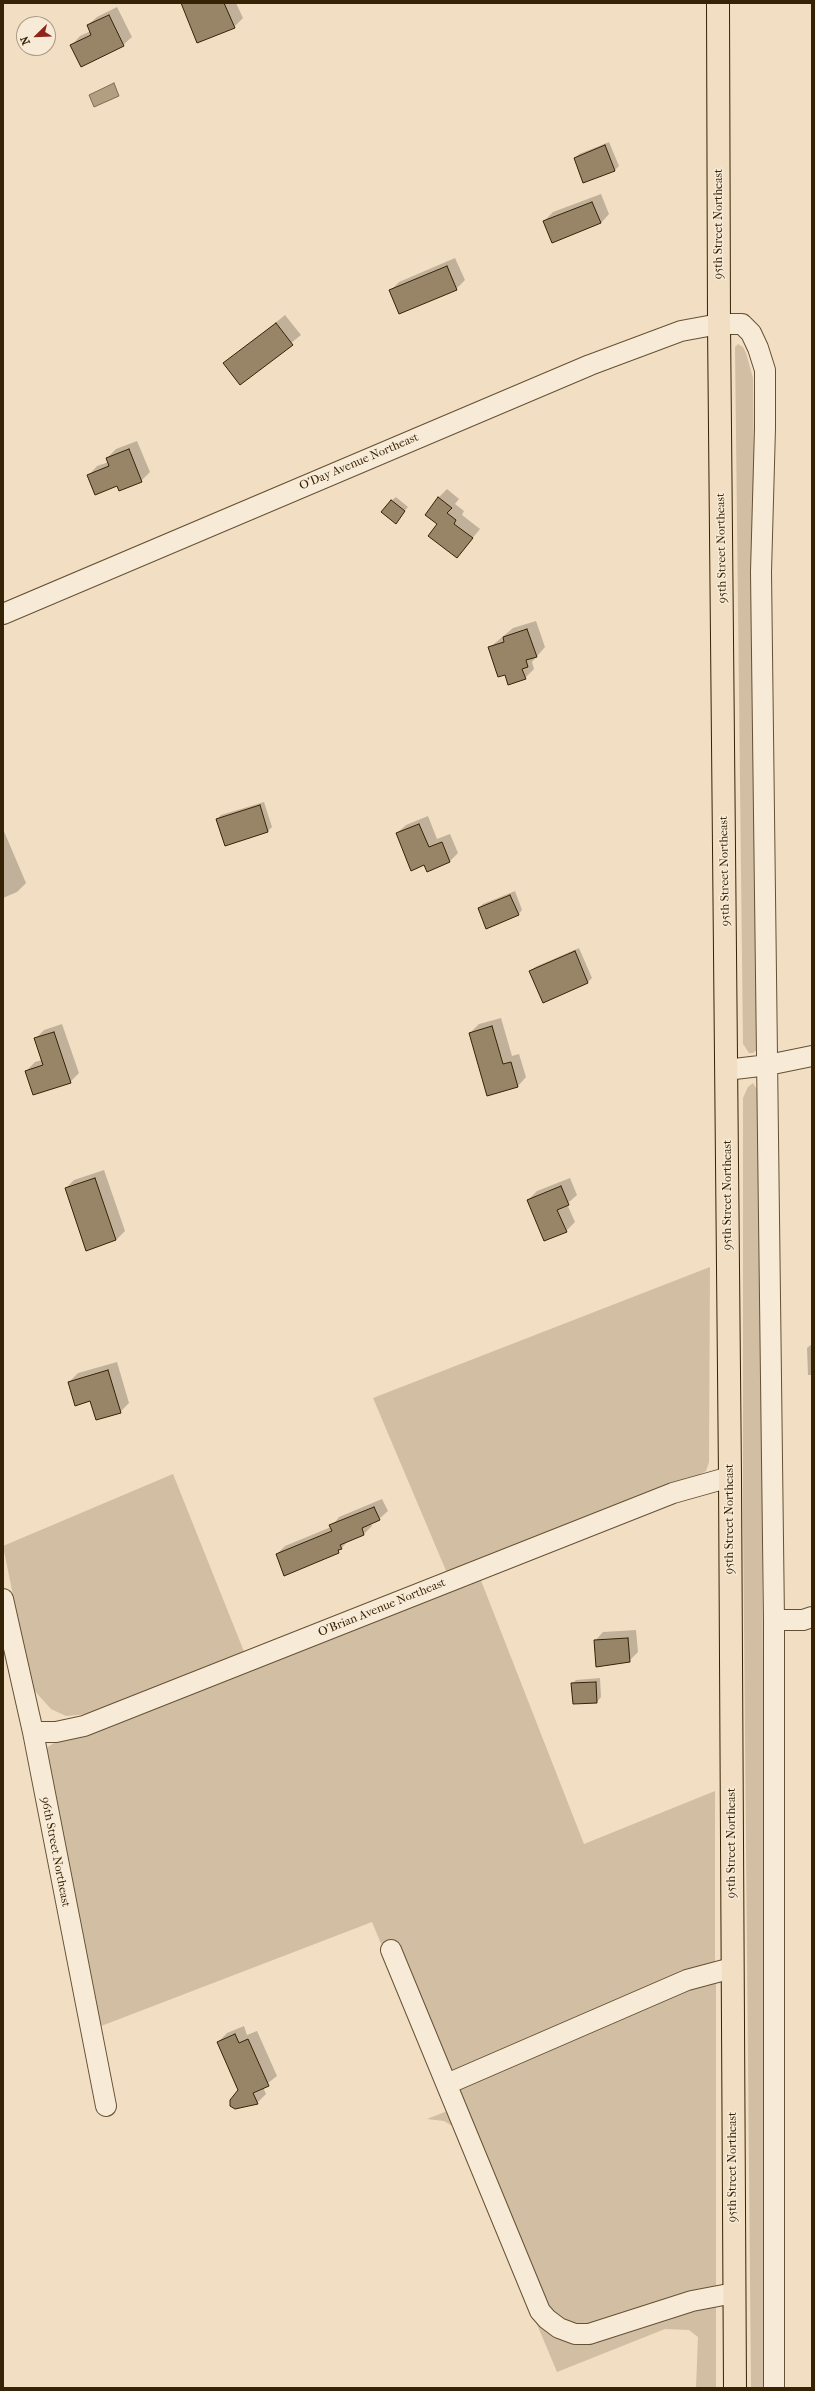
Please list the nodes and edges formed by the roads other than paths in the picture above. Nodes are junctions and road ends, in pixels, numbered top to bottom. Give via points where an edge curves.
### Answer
1 (718, 3) edge
2 (719, 324) junction
3 (3, 614) edge
4 (812, 1056) edge
5 (768, 1065) junction
6 (726, 1070) junction
7 (730, 1477) junction
8 (3, 1599) edge
9 (812, 1617) edge
10 (774, 1620) junction
11 (34, 1732) junction
12 (391, 1950) dead end
13 (732, 1968) junction
14 (447, 2084) junction
15 (106, 2106) dead end
16 (734, 2293) junction
17 (735, 2388) edge
18 (774, 2388) edge

1 - 2 main road, 95th Street Northeast
2 - 3 street, O'Day Avenue Northeast via 681,331 590,365
2 - 5 street, O'Day Avenue Northeast via 742,324 751,334 765,370 761,572
2 - 6 main road, 95th Street Northeast
4 - 5 street
5 - 6 street
5 - 10 street, O'Day Avenue Northeast
6 - 7 main road, 95th Street Northeast
7 - 11 street, O'Brian Avenue Northeast via 673,1493 84,1726 56,1732
7 - 13 main road, 95th Street Northeast
8 - 11 street, 96th Street Northeast
9 - 10 street via 803,1620
10 - 18 street, O'Day Avenue Northeast
11 - 15 street, 96th Street Northeast
12 - 14 street
13 - 14 street via 687,1980
13 - 16 main road, 95th Street Northeast
14 - 16 street via 540,2311 559,2328 575,2334 589,2334 692,2301
16 - 17 main road, 95th Street Northeast

